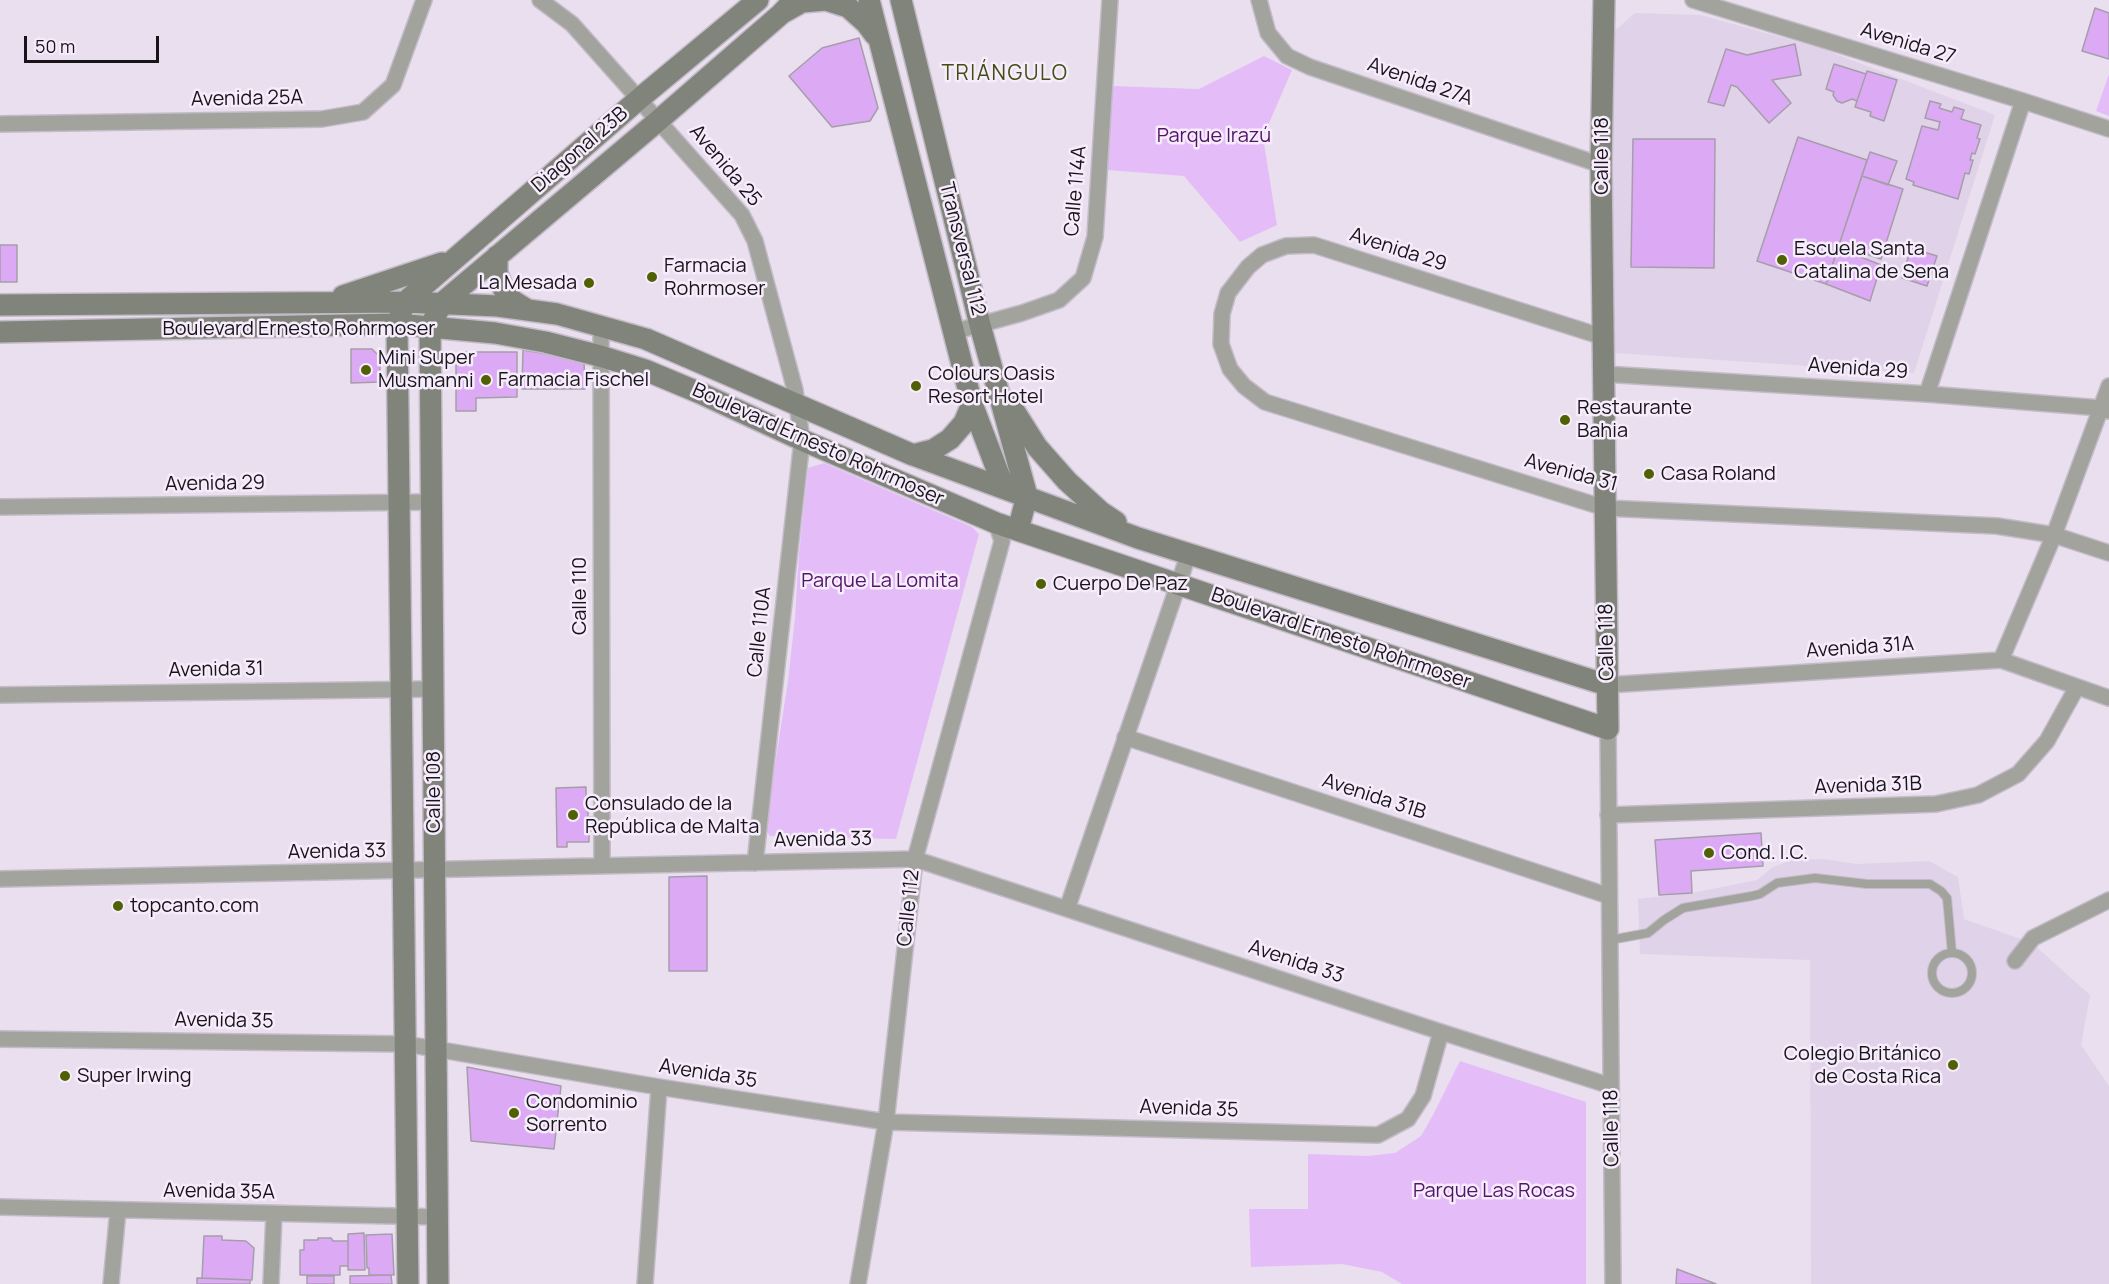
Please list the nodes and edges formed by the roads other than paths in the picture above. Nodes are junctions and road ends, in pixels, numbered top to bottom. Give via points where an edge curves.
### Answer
1 (424, 0) edge
2 (540, 0) edge
3 (758, 0) edge
4 (869, 0) edge
5 (901, 0) edge
6 (1110, 0) edge
7 (1259, 0) edge
8 (1604, 0) edge
9 (1693, 0) edge
10 (788, 7) edge
11 (879, 40) junction
12 (639, 99) junction
13 (2024, 101) junction
14 (659, 120) junction
15 (0, 124) edge
16 (2109, 129) edge
17 (1601, 165) junction
18 (497, 256) junction
19 (456, 257) junction
20 (1228, 292) joint
21 (405, 302) junction
22 (320, 303) junction
23 (442, 303) junction
24 (0, 305) edge
25 (527, 310) junction
26 (397, 324) junction
27 (601, 325) junction
28 (980, 325) junction
29 (430, 327) junction
30 (0, 332) edge
31 (953, 332) junction
32 (1603, 337) junction
33 (600, 356) junction
34 (992, 368) junction
35 (1604, 374) junction
36 (2109, 386) edge
37 (1927, 394) junction
38 (972, 404) junction
39 (797, 406) junction
40 (2105, 409) edge
41 (802, 440) junction
42 (913, 455) junction
43 (1004, 488) junction
44 (1027, 496) junction
45 (431, 502) junction
46 (399, 503) junction
47 (0, 507) edge
48 (1605, 508) junction
49 (1005, 531) junction
50 (2054, 535) junction
51 (1138, 538) junction
52 (1189, 553) junction
53 (2109, 554) edge
54 (1177, 583) junction
55 (2001, 660) junction
56 (1607, 685) junction
57 (2077, 687) junction
58 (401, 688) junction
59 (433, 689) junction
60 (0, 695) edge
61 (2109, 698) edge
62 (1608, 729) junction
63 (1125, 737) junction
64 (1608, 815) junction
65 (915, 859) junction
66 (755, 862) junction
67 (602, 866) junction
68 (434, 870) junction
69 (404, 872) junction
70 (0, 879) edge
71 (1609, 896) junction
72 (2109, 900) edge
73 (1067, 909) junction
74 (1610, 940) junction
75 (1952, 953) junction
76 (2015, 961) dead end
77 (1441, 1032) junction
78 (0, 1039) edge
79 (406, 1044) junction
80 (436, 1050) junction
81 (1611, 1086) junction
82 (659, 1088) junction
83 (886, 1122) junction
84 (0, 1207) edge
85 (118, 1210) junction
86 (274, 1214) junction
87 (407, 1216) junction
88 (438, 1217) junction
89 (111, 1284) edge
90 (270, 1284) edge
91 (408, 1284) edge
92 (438, 1284) edge
93 (645, 1284) edge
94 (858, 1284) edge
95 (1613, 1284) edge

1 - 15 street, Avenida 25A via 393,85 363,112 322,119
2 - 12 street, Avenida 25 via 572,24
3 - 12 street, Diagonal 23B
4 - 11 street, Transversal 112
5 - 28 street, Transversal 112
6 - 28 street, Calle 114A via 1095,237 1083,278 1059,300
7 - 17 street, Avenida 27A via 1268,33 1287,56
8 - 17 street, Calle 118
9 - 13 street, Avenida 27
10 - 11 street, Diagonal 23B via 826,0 848,7
10 - 14 street, Diagonal 23B
11 - 31 street, Transversal 112
12 - 14 street, Avenida 25
12 - 19 street, Diagonal 23B
13 - 16 street, Avenida 27
13 - 37 street
14 - 18 street, Diagonal 23B
14 - 39 street, Avenida 25 via 742,215 755,241
17 - 32 street, Calle 118
18 - 23 street, Diagonal 23B
18 - 25 street via 497,273 503,288
19 - 21 street, Diagonal 23B
19 - 22 street
20 - 32 street, Avenida 29 via 1262,255 1286,246 1314,245
20 - 48 street, Avenida 31 via 1222,314 1221,344 1230,369 1265,402
21 - 22 street, Boulevard Ernesto Rohrmoser
21 - 23 street, Boulevard Ernesto Rohrmoser
21 - 26 street, Calle 108
22 - 24 street, Boulevard Ernesto Rohrmoser
23 - 25 street, Boulevard Ernesto Rohrmoser
23 - 29 street, Calle 108
25 - 27 street, Boulevard Ernesto Rohrmoser
26 - 29 street, Boulevard Ernesto Rohrmoser
26 - 30 street, Boulevard Ernesto Rohrmoser
26 - 46 street, Calle 108
27 - 33 street, Calle 110
27 - 39 street, Boulevard Ernesto Rohrmoser via 702,362
28 - 31 street, Calle 114A
28 - 34 street, Transversal 112
29 - 33 street, Boulevard Ernesto Rohrmoser via 525,338
29 - 45 street, Calle 108
31 - 38 street, Transversal 112
32 - 35 street, Calle 118
33 - 41 street, Boulevard Ernesto Rohrmoser via 689,388
33 - 67 street, Calle 110
34 - 44 street, Transversal 112
34 - 51 street via 1037,447 1101,512
35 - 37 street, Avenida 29
35 - 48 street, Calle 118
36 - 40 street
37 - 40 street, Avenida 29
38 - 42 street via 964,423 950,439 933,450
38 - 43 street, Transversal 112
39 - 41 street, Calle 110A
39 - 42 street, Boulevard Ernesto Rohrmoser
40 - 50 street
41 - 49 street, Boulevard Ernesto Rohrmoser
41 - 66 street, Calle 110A
42 - 43 street, Boulevard Ernesto Rohrmoser
43 - 44 street, Boulevard Ernesto Rohrmoser
43 - 49 street, Calle 112
44 - 49 street, Calle 112
44 - 51 street, Boulevard Ernesto Rohrmoser
45 - 46 street, Avenida 29
45 - 59 street, Calle 108
46 - 47 street, Avenida 29
46 - 58 street, Calle 108
48 - 50 street, Avenida 31 via 1997,526
48 - 56 street, Calle 118
49 - 54 street, Boulevard Ernesto Rohrmoser
49 - 65 street, Calle 112
50 - 53 street, Avenida 31
50 - 55 street
51 - 52 street, Boulevard Ernesto Rohrmoser
52 - 54 street
52 - 56 street, Boulevard Ernesto Rohrmoser
54 - 62 street, Boulevard Ernesto Rohrmoser
54 - 63 street
55 - 56 street, Avenida 31A
55 - 57 street, Avenida 31A
56 - 62 street, Calle 118
57 - 61 street, Avenida 31A
57 - 64 street, Avenida 31B via 2047,741 2018,774 1978,795 1936,804
58 - 59 street, Avenida 31
58 - 60 street, Avenida 31
58 - 69 street, Calle 108
59 - 68 street, Calle 108
62 - 64 street, Calle 118
63 - 71 street, Avenida 31B
63 - 73 street
64 - 71 street, Calle 118
65 - 66 street, Avenida 33
65 - 73 street, Avenida 33
65 - 83 street, Calle 112
66 - 67 street, Avenida 33
67 - 68 street, Avenida 33
68 - 69 street, Avenida 33
68 - 80 street, Calle 108
69 - 70 street, Avenida 33
69 - 79 street, Calle 108
71 - 74 street, Calle 118
72 - 76 street via 2033,938
73 - 77 street, Avenida 33
74 - 75 lane via 1648,933 1683,908 1760,894 1792,879 1815,878 1867,884 1930,884 1947,898
74 - 81 street, Calle 118
75 - 75 lane via 1944,954 1934,964 1932,978 1941,990 1955,993 1968,985 1972,971 1965,958
77 - 81 street, Avenida 33
77 - 83 street, Avenida 35 via 1423,1096 1408,1119 1378,1135
78 - 79 street, Avenida 35
79 - 80 street, Avenida 35
79 - 87 street, Calle 108
80 - 82 street, Avenida 35
80 - 88 street, Calle 108
81 - 95 street, Calle 118
82 - 83 street, Avenida 35
82 - 93 street
83 - 94 street, Calle 112
84 - 85 street, Avenida 35A
85 - 86 street, Avenida 35A
85 - 89 street
86 - 87 street, Avenida 35A
86 - 90 street
87 - 88 street, Avenida 35A
87 - 91 street, Calle 108
88 - 92 street, Calle 108

